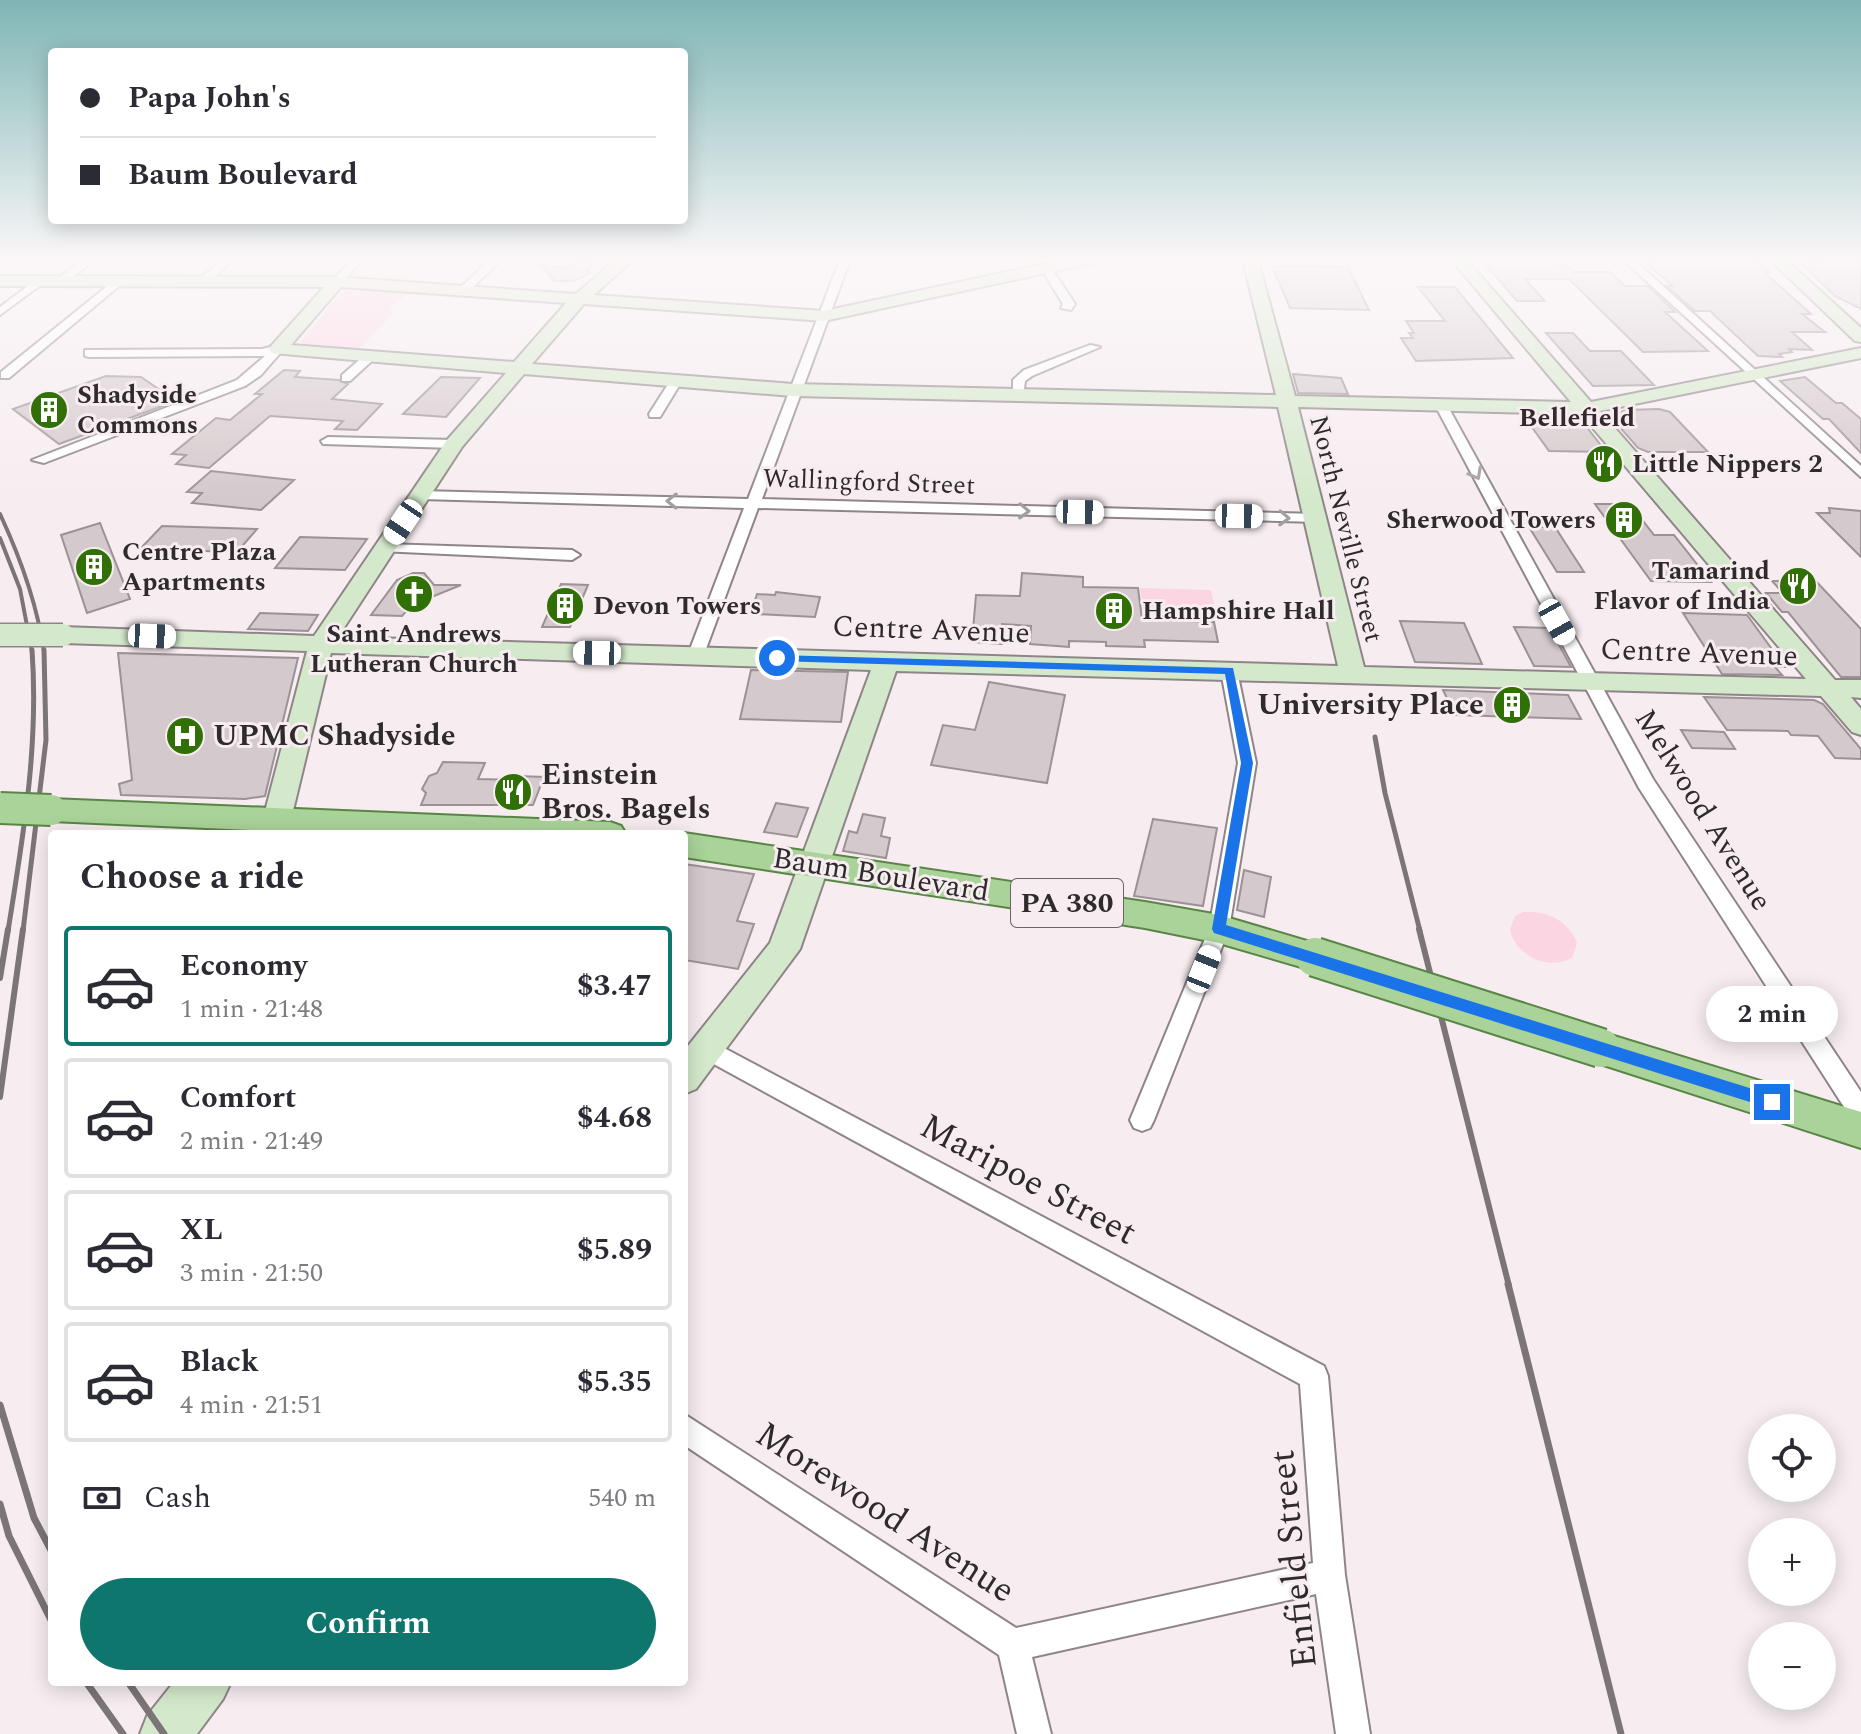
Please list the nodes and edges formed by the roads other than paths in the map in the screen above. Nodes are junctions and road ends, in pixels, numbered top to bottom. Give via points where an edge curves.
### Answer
1 (50, 338) edge
2 (288, 338) edge
3 (545, 338) edge
4 (815, 338) edge
5 (1270, 338) edge
6 (1527, 338) edge
7 (1714, 338) edge
8 (1094, 347) dead end
9 (278, 349) junction
10 (89, 353) dead end
11 (1861, 353) edge
12 (370, 357) junction
13 (518, 368) junction
14 (1754, 374) junction
15 (5, 375) dead end
16 (346, 378) dead end
17 (676, 381) junction
18 (793, 390) junction
19 (1019, 394) junction
20 (1286, 401) junction
21 (1441, 405) junction
22 (1589, 408) junction
23 (655, 414) dead end
24 (328, 441) dead end
25 (454, 444) junction
26 (39, 460) dead end
27 (1861, 473) edge
28 (421, 495) junction
29 (750, 503) junction
30 (1317, 518) junction
31 (385, 548) junction
32 (572, 555) dead end
33 (0, 635) edge
34 (322, 644) junction
35 (695, 657) junction
36 (887, 661) junction
37 (1229, 671) junction
38 (1353, 675) junction
39 (1589, 681) junction
40 (1828, 689) junction
41 (1861, 689) edge
42 (1861, 726) edge
43 (0, 808) edge
44 (275, 826) edge
45 (458, 830) edge
46 (688, 846) edge
47 (815, 864) junction
48 (1219, 929) junction
49 (707, 1049) junction
50 (688, 1073) edge
51 (1861, 1113) edge
52 (1142, 1120) dead end
53 (1861, 1130) edge
54 (1314, 1376) joint
55 (688, 1431) edge
56 (1329, 1575) junction
57 (1013, 1645) junction
58 (203, 1686) edge
59 (165, 1734) edge
60 (1034, 1734) edge
61 (1353, 1734) edge

1 - 15 street
2 - 9 street
3 - 13 street
4 - 18 street
5 - 20 street, North Neville Street
6 - 22 street
7 - 14 street
8 - 19 street via 1028,373 1016,386
9 - 10 street
9 - 12 street
9 - 26 street via 241,383
11 - 14 street
12 - 13 street
12 - 16 street
13 - 17 street
13 - 25 street
14 - 22 street
14 - 27 street
17 - 18 street
17 - 23 street
18 - 19 street
18 - 29 street
19 - 20 street
20 - 21 street
20 - 30 street, North Neville Street
21 - 22 street
21 -> 39 street, Melwood Avenue
22 - 40 street
24 - 25 street
25 - 28 street
29 -> 28 street, Wallingford Street
28 - 31 street
29 -> 30 street, Wallingford Street
29 - 35 street
30 - 38 street, North Neville Street
31 - 32 street
31 - 34 street
33 - 34 street, Centre Avenue, bridge
34 - 35 street, Centre Avenue
34 - 44 street
35 - 36 street, Centre Avenue
36 - 37 street, Centre Avenue
36 - 47 street
37 - 38 street, Centre Avenue
37 - 48 street via 1247,763
38 - 39 street, Centre Avenue
39 - 40 street, Centre Avenue
39 - 51 street, Melwood Avenue via 1646,783
40 - 41 street, Centre Avenue
40 - 42 street
43 - 44 main road, bridge via 128,812
44 - 45 main road
46 - 47 main road, Baum Boulevard / PA 380
47 - 48 main road, Baum Boulevard / PA 380
47 - 49 street via 784,949
48 - 52 street
48 - 53 main road, Baum Boulevard / PA 380, bridge
49 - 50 street
49 - 54 street, Maripoe Street
54 - 56 street, Enfield Street
55 - 57 street, Morewood Avenue
56 - 57 street, Morewood Avenue
56 - 61 street, Enfield Street
57 - 60 street
58 - 59 street

